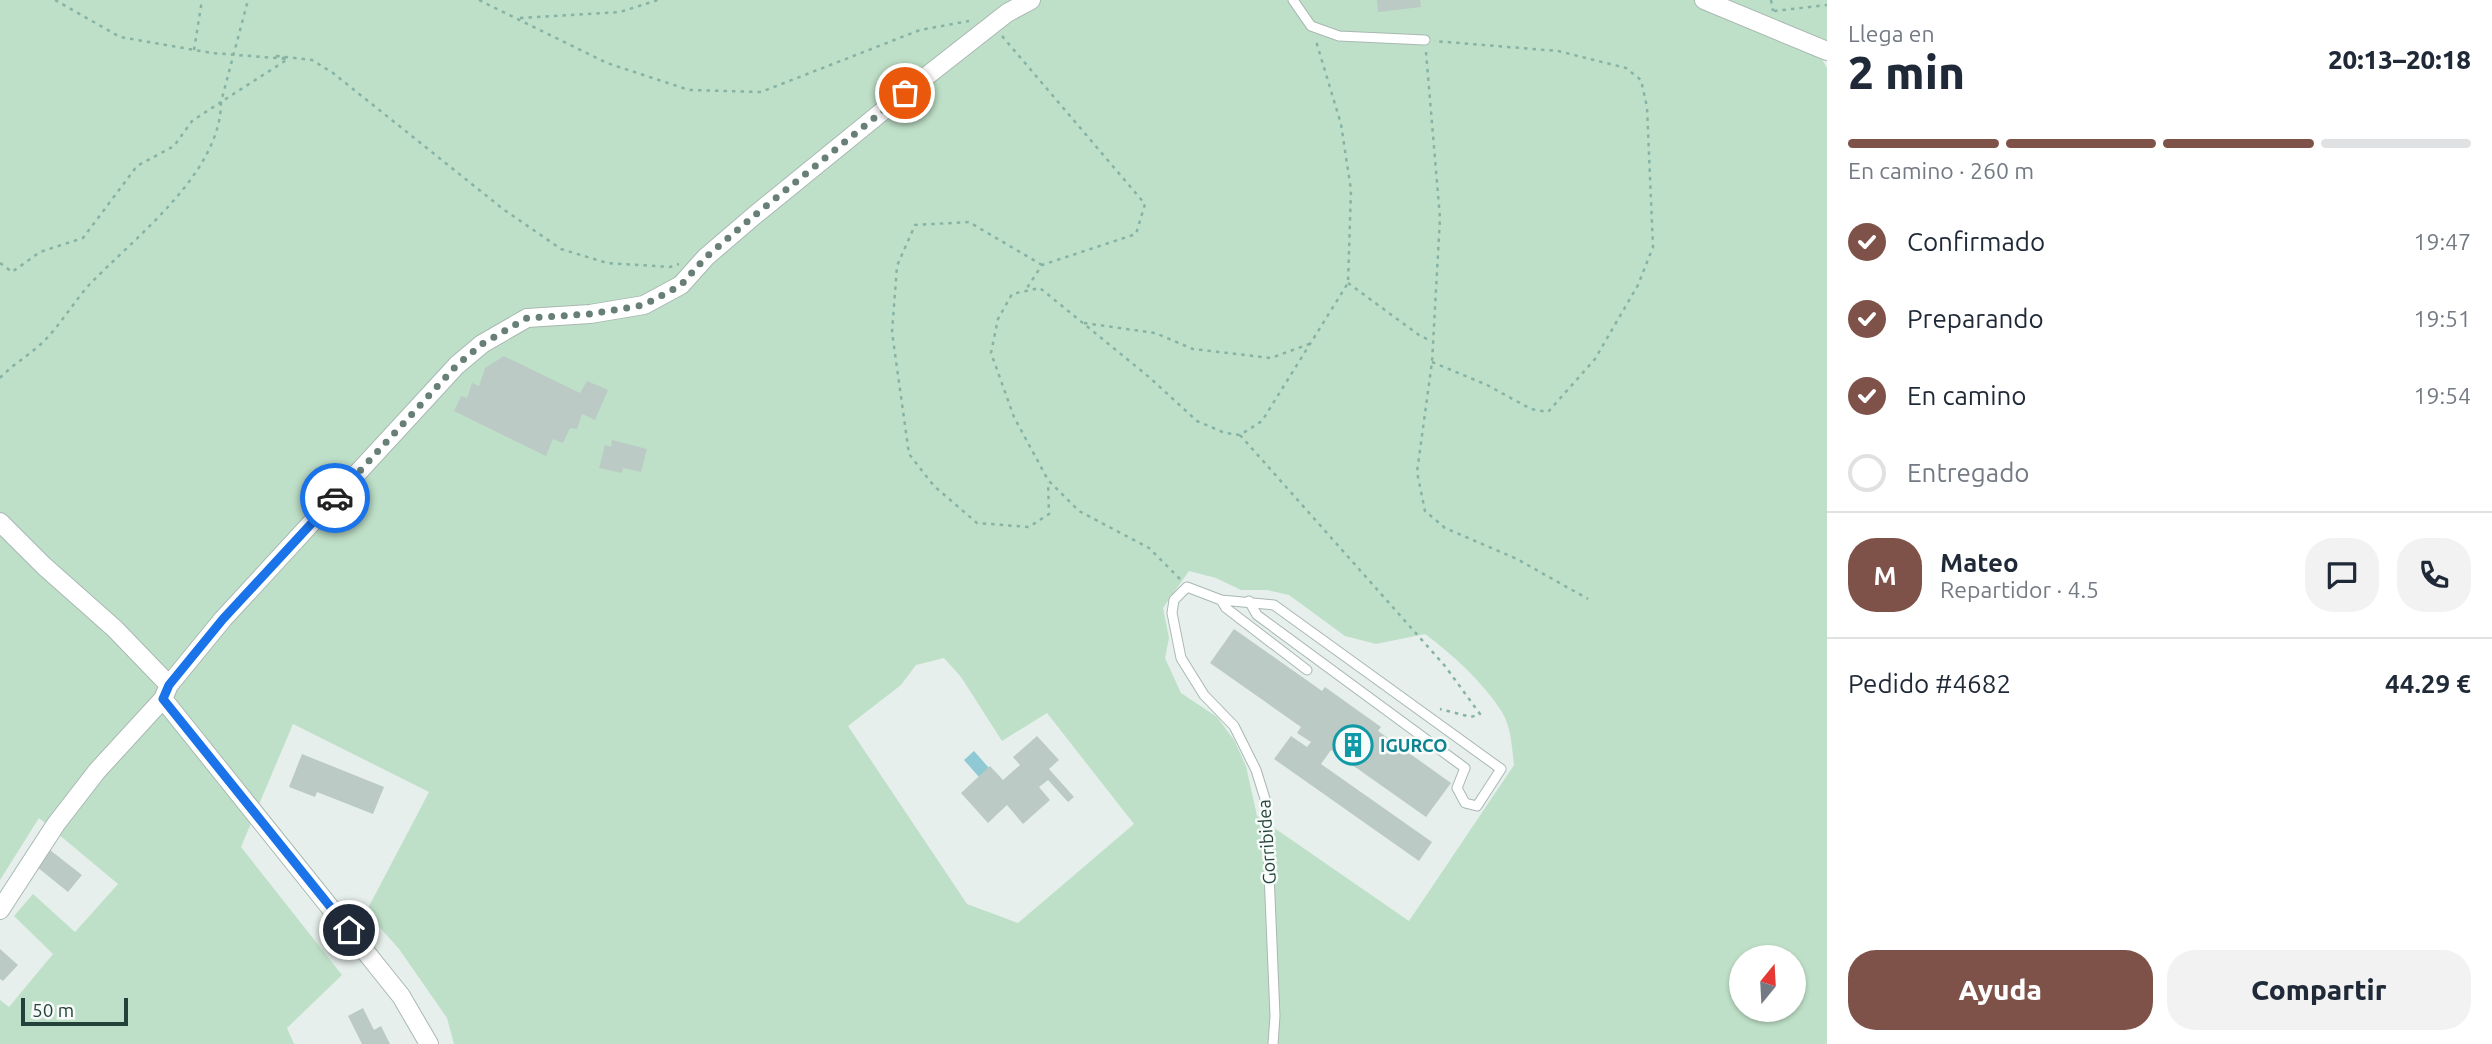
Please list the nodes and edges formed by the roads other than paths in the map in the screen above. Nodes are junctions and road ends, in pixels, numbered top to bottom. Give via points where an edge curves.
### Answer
1 (1031, 0) edge
2 (1293, 0) edge
3 (1704, 0) edge
4 (1425, 40) road end
5 (1827, 51) edge
6 (0, 522) edge
7 (1221, 600) junction
8 (1249, 601) junction
9 (1307, 670) dead end
10 (166, 692) junction
11 (0, 910) edge
12 (429, 1044) edge
13 (1273, 1044) edge

1 - 10 street via 992,24 755,215 681,285 644,305 527,318 482,344 457,365 223,619
2 - 4 lane via 1311,26 1339,36
3 - 5 street
6 - 10 street via 116,629
7 - 8 lane
7 - 9 lane
7 - 13 lane, Gorribidea via 1187,587 1174,600 1172,613 1181,658 1204,695 1234,726 1266,802
8 - 8 lane via 1274,606 1501,769 1477,806 1465,803 1457,788 1465,768 1257,615
10 - 11 street via 64,813
10 - 12 street via 401,996

